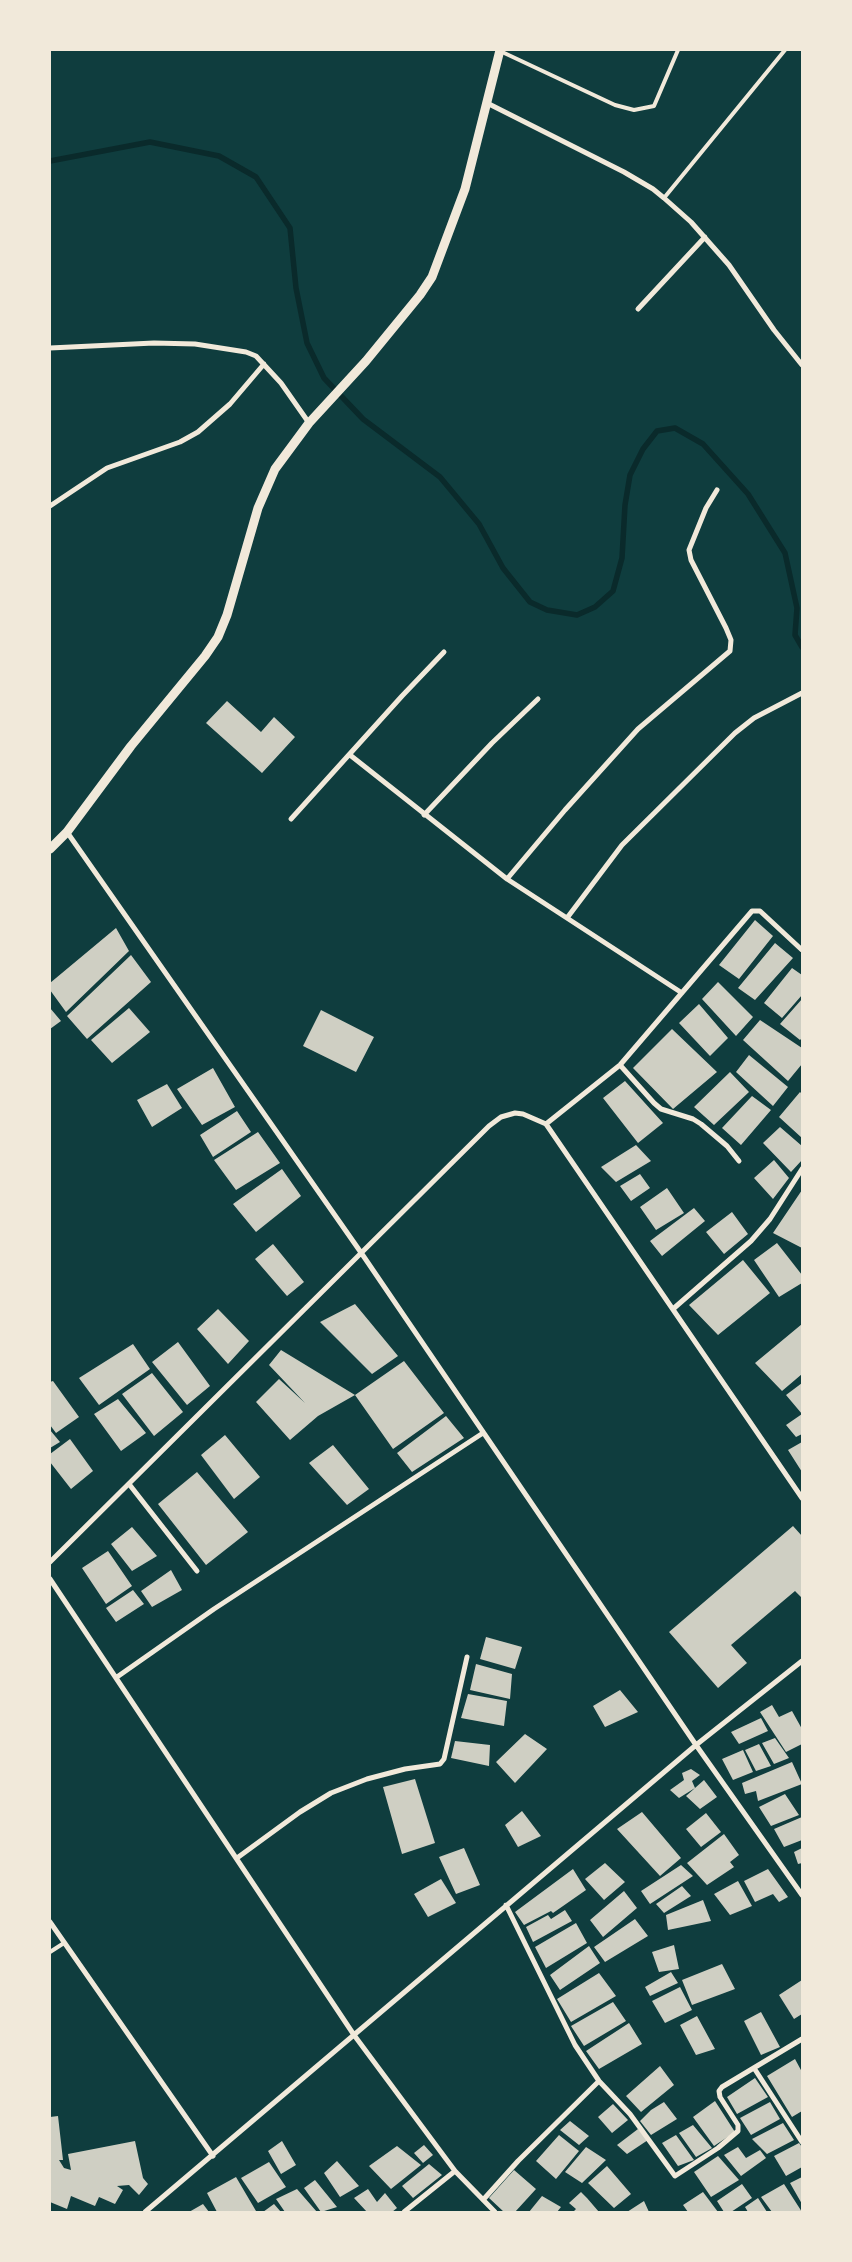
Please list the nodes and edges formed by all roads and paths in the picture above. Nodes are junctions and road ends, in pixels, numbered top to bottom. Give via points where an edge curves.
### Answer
1 (500, 50) edge
2 (678, 50) edge
3 (785, 50) edge
4 (487, 103) junction
5 (664, 198) junction
6 (705, 237) junction
7 (638, 309) dead end
8 (50, 348) edge
9 (264, 364) junction
10 (802, 365) edge
11 (309, 423) junction
12 (717, 490) dead end
13 (50, 506) edge
14 (444, 652) dead end
15 (802, 693) edge
16 (538, 699) dead end
17 (350, 755) junction
18 (424, 815) junction
19 (291, 819) dead end
20 (67, 832) junction
21 (50, 849) edge
22 (507, 880) junction
23 (567, 918) junction
24 (802, 950) edge
25 (682, 993) junction
26 (620, 1065) junction
27 (546, 1124) junction
28 (739, 1161) dead end
29 (802, 1169) edge
30 (800, 1176) edge
31 (362, 1254) junction
32 (673, 1309) junction
33 (483, 1433) junction
34 (128, 1484) junction
35 (802, 1498) edge
36 (50, 1562) edge
37 (197, 1571) dead end
38 (50, 1578) edge
39 (467, 1657) dead end
40 (802, 1661) edge
41 (117, 1677) junction
42 (696, 1745) junction
43 (237, 1858) junction
44 (802, 1894) edge
45 (506, 1906) junction
46 (50, 1922) edge
47 (64, 1943) junction
48 (50, 1952) edge
49 (354, 2035) junction
50 (802, 2039) edge
51 (754, 2068) junction
52 (599, 2081) junction
53 (802, 2142) edge
54 (213, 2156) junction
55 (455, 2171) junction
56 (483, 2200) junction
57 (145, 2212) edge
58 (404, 2212) edge
59 (495, 2212) edge

1 - 2 lane via 615,105 634,110 654,106
1 - 4 street
3 - 5 lane
4 - 5 street via 624,172
4 - 11 street via 465,188 432,277 366,361
5 - 6 street
6 - 7 street
6 - 10 street
8 - 9 street via 194,344 246,352
9 - 11 street
9 - 13 street via 230,404 198,432 180,442 107,468
11 - 20 street via 266,485 218,636
12 - 22 street via 689,550 731,640 730,650 638,729
14 - 17 street
15 - 23 street via 754,718 734,733 622,845
16 - 18 street
17 - 18 street
17 - 19 street
18 - 22 street
20 - 21 street
20 - 31 street
22 - 23 street
23 - 25 street
24 - 25 street via 760,911 752,911
25 - 26 street
26 - 27 street
26 - 28 street via 661,1109 701,1124
27 - 31 street via 523,1114 501,1117
27 - 32 street
29 - 30 street
30 - 32 street via 751,1241
31 - 33 street
31 - 34 street
32 - 35 street
33 - 41 street via 214,1609
33 - 42 street
34 - 36 street
34 - 37 street
38 - 41 street
39 - 43 street via 444,1759 440,1764 395,1771 331,1793
40 - 42 street
41 - 43 street
42 - 44 street
42 - 45 street
43 - 49 street
45 - 49 street
45 - 52 street via 575,2045
46 - 47 street
47 - 48 lane
47 - 54 street
49 - 54 street
49 - 55 street
50 - 51 street
51 - 52 street via 720,2091 738,2125 736,2134 675,2176 630,2114
51 - 53 street
52 - 56 street
54 - 57 street
55 - 56 street
55 - 58 street
56 - 59 street

